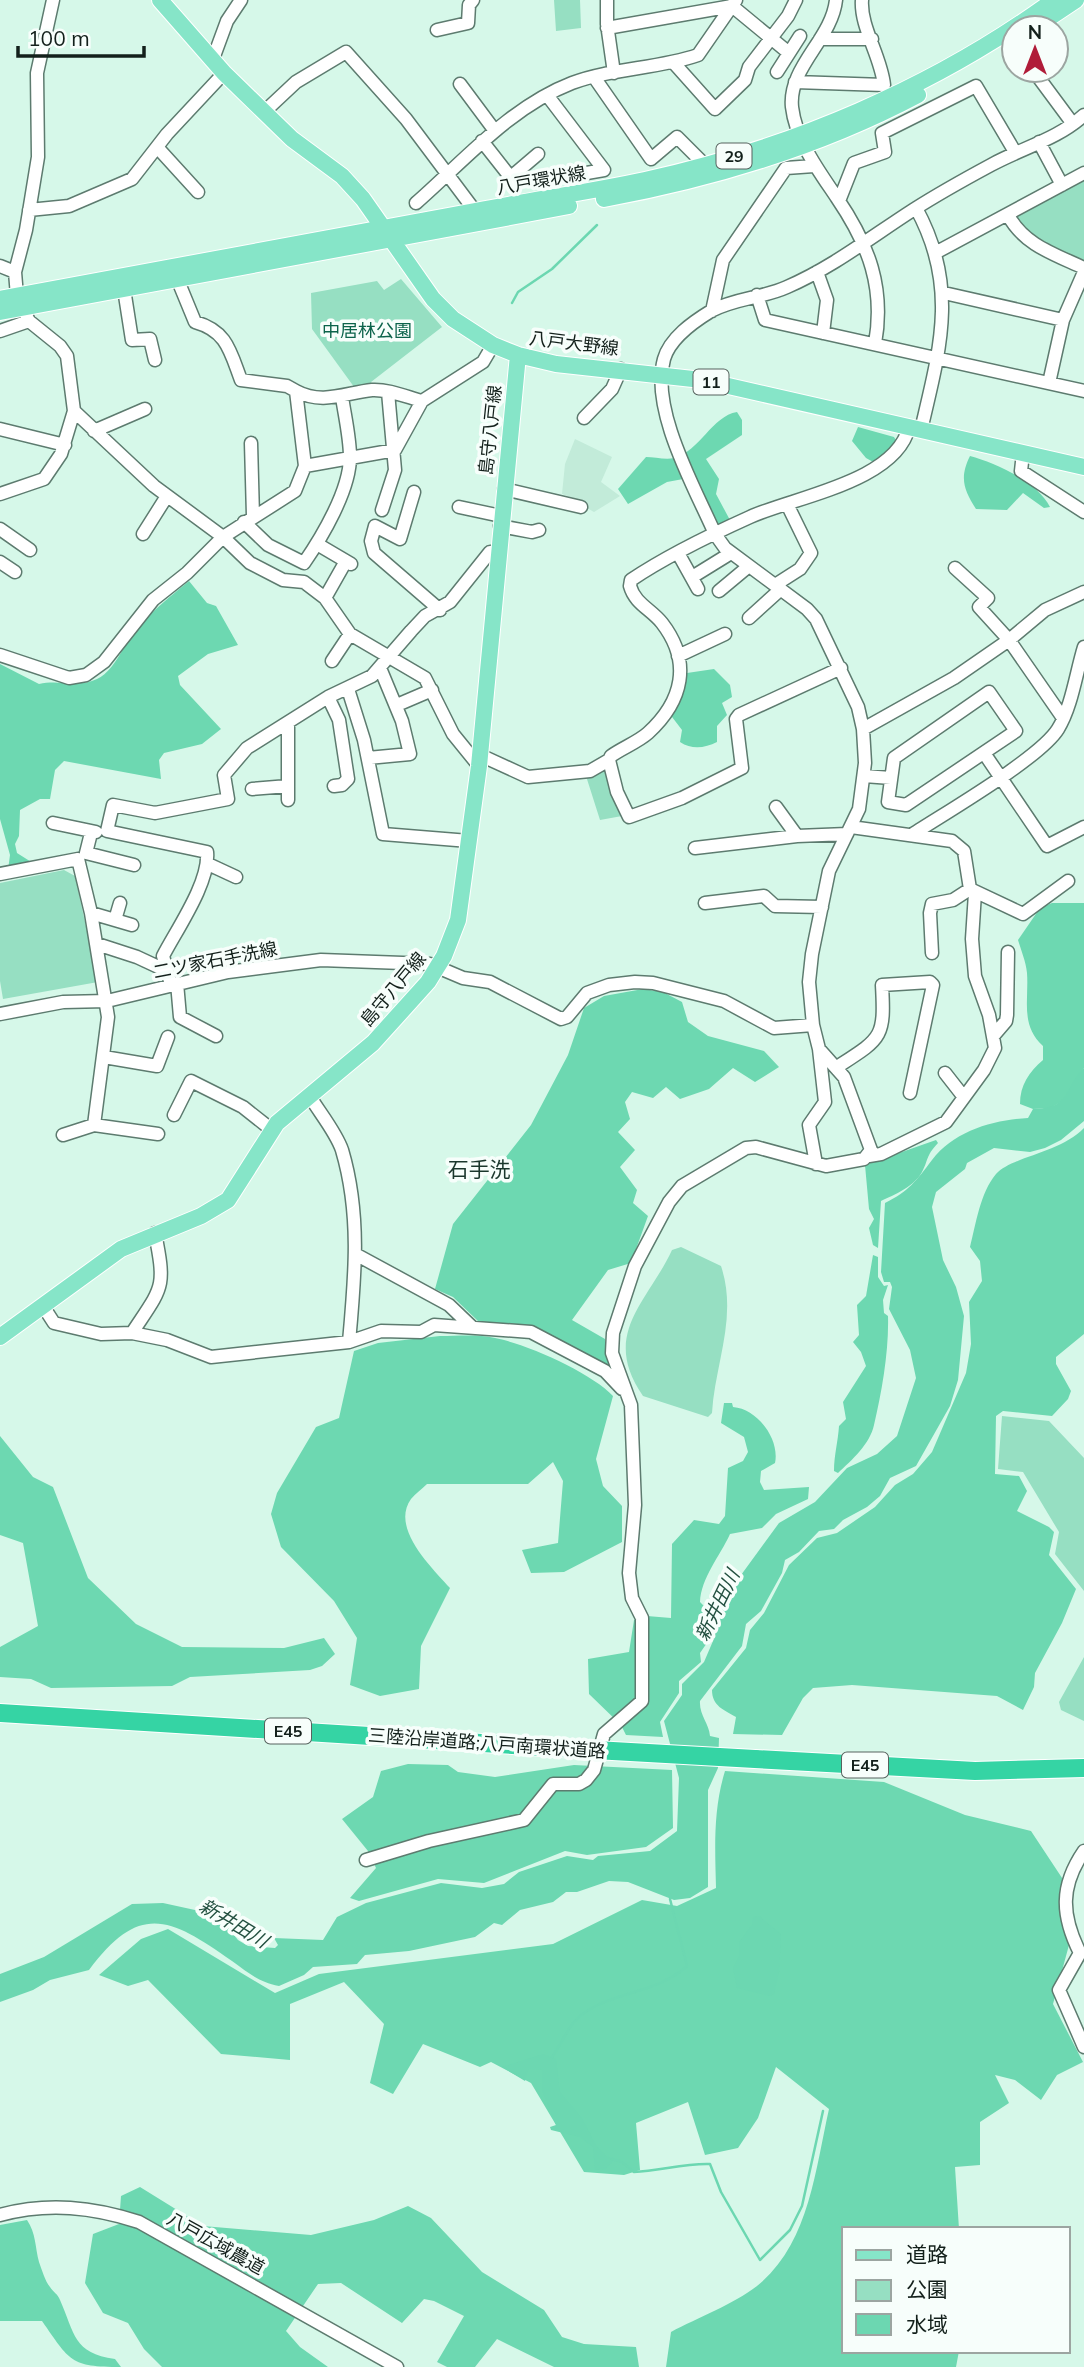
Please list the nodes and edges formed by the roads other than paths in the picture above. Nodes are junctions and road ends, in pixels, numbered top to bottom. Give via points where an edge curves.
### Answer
1 (53, 0) edge
2 (160, 0) edge
3 (241, 0) edge
4 (473, 0) edge
5 (607, 0) edge
6 (796, 0) edge
7 (836, 0) edge
8 (862, 0) edge
9 (1054, 0) edge
10 (1076, 0) edge
11 (734, 3) edge
12 (1055, 14) edge
13 (607, 28) junction
14 (437, 30) dead end
15 (800, 36) dead end
16 (769, 38) junction
17 (820, 39) junction
18 (872, 39) junction
19 (1000, 49) edge
20 (789, 53) junction
21 (213, 59) junction
22 (673, 62) junction
23 (777, 72) dead end
24 (224, 73) junction
25 (614, 73) junction
26 (594, 77) junction
27 (795, 82) junction
28 (460, 84) dead end
29 (1043, 84) edge
30 (547, 95) junction
31 (264, 112) junction
32 (1084, 115) edge
33 (1073, 124) junction
34 (495, 131) junction
35 (803, 140) junction
36 (482, 141) junction
37 (1039, 142) junction
38 (157, 147) junction
39 (1015, 152) junction
40 (538, 154) dead end
41 (705, 165) junction
42 (814, 166) junction
43 (1084, 173) edge
44 (448, 175) junction
45 (575, 175) dead end
46 (1062, 185) junction
47 (198, 192) dead end
48 (839, 201) junction
49 (415, 203) dead end
50 (916, 208) junction
51 (29, 210) junction
52 (475, 211) junction
53 (1008, 215) junction
54 (388, 235) junction
55 (863, 246) junction
56 (935, 253) junction
57 (0, 266) edge
58 (1084, 270) edge
59 (15, 272) junction
60 (817, 272) junction
61 (175, 274) junction
62 (124, 289) junction
63 (944, 293) junction
64 (758, 295) junction
65 (0, 299) edge
66 (23, 308) junction
67 (712, 311) junction
68 (0, 312) edge
69 (1063, 320) junction
70 (0, 331) edge
71 (823, 333) junction
72 (875, 344) junction
73 (493, 345) junction
74 (518, 355) junction
75 (937, 359) junction
76 (155, 360) dead end
77 (621, 369) junction
78 (662, 373) junction
79 (1049, 383) junction
80 (296, 391) junction
81 (1084, 391) edge
82 (388, 392) junction
83 (342, 397) junction
84 (422, 401) junction
85 (145, 409) dead end
86 (75, 411) junction
87 (584, 418) dead end
88 (915, 428) junction
89 (0, 429) edge
90 (94, 431) junction
91 (251, 443) dead end
92 (65, 445) junction
93 (395, 450) junction
94 (1023, 453) junction
95 (350, 458) junction
96 (305, 466) junction
97 (1084, 467) edge
98 (503, 489) junction
99 (414, 492) dead end
100 (0, 494) edge
101 (167, 496) junction
102 (787, 504) junction
103 (459, 506) dead end
104 (581, 507) dead end
105 (382, 510) dead end
106 (1084, 512) edge
107 (249, 519) junction
108 (501, 521) junction
109 (0, 530) edge
110 (539, 530) dead end
111 (144, 534) dead end
112 (715, 534) junction
113 (223, 537) junction
114 (317, 544) junction
115 (30, 550) dead end
116 (498, 552) junction
117 (678, 553) junction
118 (731, 553) junction
119 (0, 562) edge
120 (749, 566) junction
121 (955, 568) dead end
122 (15, 572) dead end
123 (697, 573) dead end
124 (778, 587) junction
125 (698, 589) dead end
126 (719, 591) dead end
127 (1084, 593) edge
128 (325, 598) junction
129 (440, 610) junction
130 (748, 618) dead end
131 (350, 634) junction
132 (725, 634) dead end
133 (1009, 640) junction
134 (1084, 647) edge
135 (0, 655) edge
136 (678, 656) junction
137 (331, 661) dead end
138 (385, 663) junction
139 (841, 668) junction
140 (348, 689) junction
141 (432, 690) junction
142 (328, 697) junction
143 (397, 705) junction
144 (1063, 718) junction
145 (288, 723) junction
146 (863, 729) junction
147 (984, 753) junction
148 (368, 758) junction
149 (480, 760) junction
150 (609, 760) junction
151 (864, 776) junction
152 (1000, 776) junction
153 (891, 778) junction
154 (288, 786) junction
155 (334, 786) dead end
156 (252, 789) dead end
157 (288, 800) dead end
158 (776, 807) dead end
159 (53, 823) dead end
160 (1084, 827) edge
161 (849, 830) junction
162 (107, 831) junction
163 (91, 833) junction
164 (913, 835) junction
165 (797, 836) junction
166 (469, 841) junction
167 (695, 848) dead end
168 (208, 864) junction
169 (134, 865) dead end
170 (0, 874) edge
171 (236, 877) dead end
172 (1068, 881) dead end
173 (972, 891) junction
174 (120, 903) dead end
175 (705, 903) dead end
176 (822, 907) junction
177 (91, 913) junction
178 (115, 920) junction
179 (132, 925) dead end
180 (97, 944) junction
181 (1008, 952) dead end
182 (932, 953) dead end
183 (439, 967) junction
184 (167, 971) junction
185 (174, 984) junction
186 (107, 1001) junction
187 (0, 1014) edge
188 (813, 1025) junction
189 (994, 1035) junction
190 (216, 1036) dead end
191 (167, 1037) dead end
192 (819, 1049) junction
193 (103, 1057) junction
194 (837, 1067) junction
195 (945, 1073) dead end
196 (910, 1093) dead end
197 (309, 1095) junction
198 (964, 1096) junction
199 (174, 1115) dead end
200 (94, 1125) junction
201 (272, 1130) junction
202 (159, 1134) dead end
203 (63, 1135) dead end
204 (869, 1156) junction
205 (816, 1164) junction
206 (155, 1233) junction
207 (357, 1255) junction
208 (43, 1306) junction
209 (472, 1327) junction
210 (132, 1333) junction
211 (0, 1337) edge
212 (349, 1342) junction
213 (625, 1392) junction
214 (0, 1713) edge
215 (1084, 1760) edge
216 (1084, 1768) edge
217 (975, 1771) junction
218 (1084, 1851) edge
219 (366, 1860) dead end
220 (1084, 2048) edge
221 (0, 2214) edge
222 (397, 2367) edge

1 - 51 street via 39,60 39,141
2 - 21 main road, 八戸大野線 / 11
3 - 21 street via 227,21
4 - 14 street via 468,23
5 - 13 street
6 - 16 street
7 - 17 street
8 - 18 street via 861,13
9 - 35 main road, 八戸環状線 / 29 via 949,68
10 - 12 main road
11 - 13 street
11 - 16 street
11 - 22 street via 698,55
13 - 25 street
15 - 20 street
16 - 20 street
16 - 22 street via 745,80 715,109
17 - 18 street
17 - 27 street
18 - 27 street via 884,85
19 - 35 main road, 八戸環状線 / 29 via 913,98
20 - 23 street
21 - 24 main road, 八戸大野線 / 11
22 - 25 street
24 - 31 main road, 八戸大野線 / 11
24 - 38 street
25 - 26 street
26 - 30 street
26 - 41 street via 651,159 677,137
27 - 35 street via 792,110
28 - 34 street
29 - 33 street
30 - 34 street
30 - 45 street via 604,170
31 - 44 street via 296,82 346,52 407,119
31 - 54 main road, 八戸大野線 / 11 via 342,176
32 - 33 street
33 - 37 street
34 - 36 street
35 - 41 main road, 八戸環状線 / 29
35 - 42 street
35 - 54 main road, 八戸環状線 / 29 via 690,181
36 - 40 street via 513,180
36 - 44 street
37 - 39 street
37 - 46 street
38 - 47 street
38 - 51 street via 132,179 69,206
39 - 48 street via 976,86 882,133 885,152 854,163
39 - 50 street
41 - 52 main road, 八戸環状線 / 29
42 - 48 street
42 - 67 street via 786,168 738,236 723,260
43 - 46 street
44 - 49 street
44 - 52 street
46 - 53 street
48 - 55 street
50 - 55 street
50 - 56 street
51 - 59 street
52 - 54 main road, 八戸環状線 / 29
53 - 56 street
53 - 58 street via 1026,240
54 - 61 main road, 八戸環状線 / 29
54 - 73 main road, 八戸大野線 / 11 via 433,299 453,319
55 - 60 street
55 - 72 street via 878,286 880,316
56 - 63 street
57 - 59 street
58 - 69 street
59 - 66 street
60 - 64 street via 784,289
60 - 71 street via 827,300
61 - 62 main road, 八戸環状線 / 29
61 - 66 main road, 八戸環状線 / 29
61 - 80 street via 195,322 214,327 228,345 242,380
62 - 66 main road, 八戸環状線 / 29
62 - 76 street via 132,340 150,339
63 - 69 street
63 - 75 street
64 - 67 street
64 - 71 street via 765,320
65 - 66 main road, 八戸環状線 / 29
66 - 68 main road, 八戸環状線 / 29
66 - 70 street
66 - 86 street via 66,356
67 - 78 street via 670,345
69 - 79 street
71 - 72 street
72 - 75 street
73 - 74 main road, 八戸大野線 / 11
73 - 84 street via 483,362
74 - 77 main road, 八戸大野線 / 11 via 556,364
74 - 98 main road, 島守八戸線
75 - 79 street
75 - 88 street
77 - 78 main road, 八戸大野線 / 11
77 - 87 street via 612,389
78 - 88 main road, 八戸大野線 / 11
78 - 112 street via 670,429
79 - 81 street
80 - 83 street via 309,398
80 - 96 street
82 - 83 street via 374,390
82 - 84 street
82 - 93 street
83 - 95 street
84 - 93 street
85 - 90 street
86 - 90 street
86 - 92 street
88 - 94 main road, 八戸大野線 / 11
88 - 102 street via 870,471
89 - 92 street
90 - 101 street
91 - 107 street
92 - 100 street via 44,478
93 - 95 street
93 - 105 street via 395,470
94 - 97 main road, 八戸大野線 / 11
94 - 106 street via 1021,471
95 - 96 street
95 - 114 street
96 - 107 street via 290,496
98 - 104 street
98 - 108 main road, 島守八戸線
99 - 129 street via 400,539 375,526 371,541 374,553
101 - 111 street
101 - 113 street
102 - 112 street
102 - 124 street via 811,553
103 - 108 street
107 - 113 street
107 - 114 street via 268,545 304,563
108 - 110 street via 532,532
108 - 116 main road, 島守八戸線
109 - 115 street
112 - 117 street
112 - 118 street
113 - 128 street via 250,563 284,580 304,582
113 - 135 street via 153,600 116,649 86,675 55,676
114 - 128 street via 348,563
116 - 129 street via 491,552
116 - 149 main road, 島守八戸線
117 - 125 street
117 - 136 street via 631,580 630,586 638,601 663,624
118 - 120 street
118 - 123 street
119 - 122 street
120 - 124 street
120 - 126 street
121 - 133 street via 988,598 979,607
124 - 130 street
124 - 139 street via 816,619
127 - 133 street via 1045,610
128 - 131 street
129 - 138 street via 425,616
131 - 137 street
131 - 138 street
132 - 136 street
133 - 144 street
133 - 146 street via 917,701
134 - 144 street
136 - 150 street via 682,680 670,703 648,733
138 - 140 street
138 - 141 street via 425,678
138 - 143 street
139 - 146 street
139 - 150 street via 739,715 741,768 682,798 629,817
140 - 142 street
140 - 148 street
141 - 143 street
141 - 149 street via 453,734
142 - 145 street
142 - 155 street via 339,720 348,779
143 - 148 street via 410,754
144 - 152 street via 1046,743
145 - 154 street
145 - 162 street via 237,757 224,775 228,799 155,813 113,805
146 - 151 street
147 - 152 street
147 - 153 street via 906,805 888,802
147 - 153 street via 1016,731 989,692 894,758
148 - 166 street via 383,834
149 - 150 street via 528,777 590,771
149 - 166 main road, 島守八戸線
151 - 153 street
151 - 161 street via 859,808
152 - 160 street via 1047,846
152 - 164 street
154 - 156 street
154 - 157 street
158 - 165 street
159 - 163 street
161 - 164 street
161 - 165 street
161 - 176 street via 829,871
162 - 163 street
162 - 168 street via 206,852
163 - 169 street via 86,853
164 - 173 street via 960,845
165 - 167 street
166 - 183 main road, 島守八戸線 via 458,920
168 - 171 street
168 - 184 street via 163,956
170 - 177 street via 78,859
172 - 173 street via 1023,914
173 - 182 street via 932,904
173 - 189 street via 975,976
174 - 178 street
175 - 176 street via 764,896 775,906
176 - 188 street via 810,967
177 - 178 street
177 - 180 street
178 - 179 street
180 - 184 street
180 - 186 street
181 - 189 street via 1006,1021
183 - 185 street, 二ツ家石手洗線 via 321,960
183 - 188 street, 二ツ家石手洗線 via 463,978 490,982 561,1019 587,993 635,982 724,1001 774,1028
183 - 197 main road, 島守八戸線 via 373,1043
184 - 185 street
185 - 186 street, 二ツ家石手洗線
185 - 190 street via 180,1017
186 - 187 street, 二ツ家石手洗線 via 63,1002
186 - 193 street
188 - 192 street
189 - 198 street via 990,1059
191 - 193 street via 157,1066
192 - 194 street
192 - 205 street via 825,1102 809,1125
193 - 200 street
194 - 196 street via 880,1035 882,985 930,982
194 - 204 street via 855,1101 869,1140
195 - 198 street
197 - 201 main road, 島守八戸線
197 - 207 street via 341,1147
198 - 204 street via 942,1125
199 - 201 street via 191,1081 243,1107
200 - 202 street
200 - 203 street
201 - 206 main road, 島守八戸線 via 228,1200
204 - 205 street via 848,1163
205 - 213 street via 746,1147 682,1186 635,1266 613,1333 612,1353
206 - 208 main road, 島守八戸線 via 121,1249
206 - 210 street via 164,1276 158,1295
207 - 209 street via 449,1305
207 - 212 street
208 - 210 street via 54,1323 101,1334
208 - 211 main road, 島守八戸線
209 - 212 street via 434,1325 421,1332 382,1331
209 - 213 street via 531,1332 605,1371
210 - 212 street via 211,1357
213 - 219 street via 631,1405 635,1505 629,1573 632,1598 642,1618 642,1701 604,1734 594,1770 586,1780 553,1784 524,1820
214 - 217 highway, 三陸沿岸道路;八戸南環状道路 / E45, bridge
215 - 217 highway, 三陸沿岸道路;八戸南環状道路 / E45
216 - 217 highway, 三陸沿岸道路;八戸南環状道路 / E45
218 - 220 street via 1070,1871 1067,1888 1066,1921 1080,1952 1059,1990
221 - 222 street, 八戸広域農道 via 71,2207 139,2222

